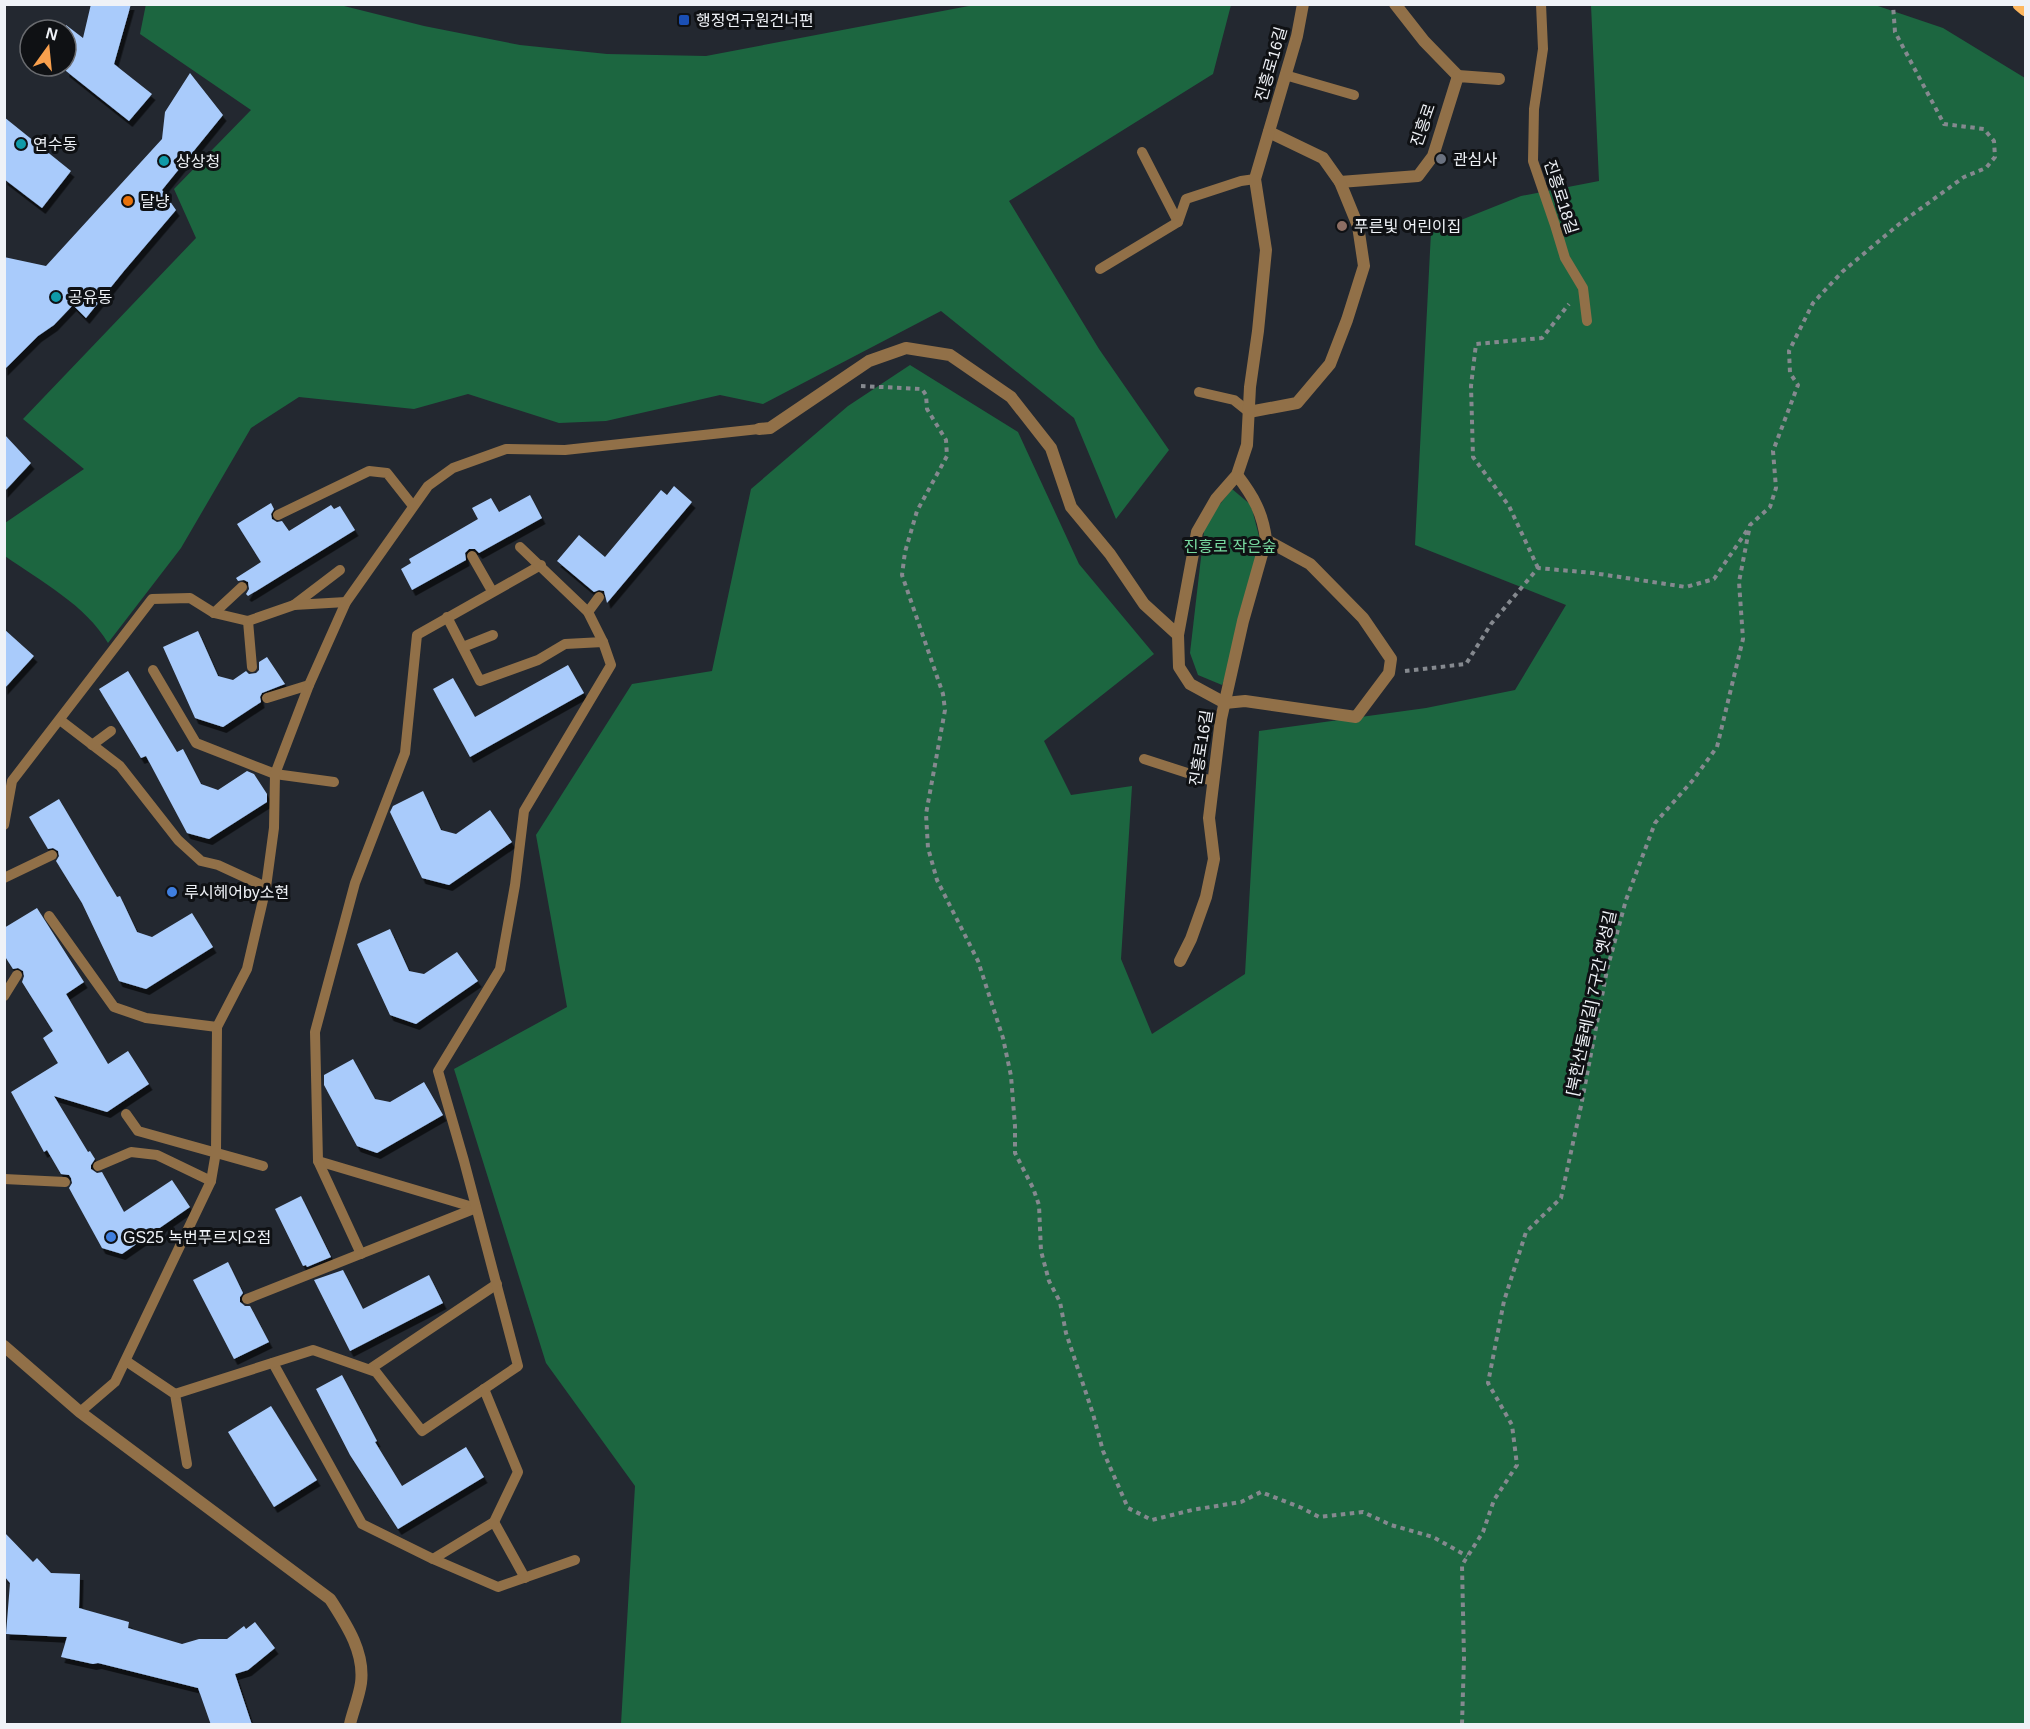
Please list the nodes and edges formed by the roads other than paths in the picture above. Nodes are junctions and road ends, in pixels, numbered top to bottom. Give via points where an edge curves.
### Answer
1 (1303, 4) edge
2 (1395, 4) edge
3 (1541, 4) edge
4 (2020, 4) edge
5 (2025, 9) edge
6 (1285, 75) junction
7 (1458, 76) junction
8 (1499, 78) dead end
9 (1354, 95) dead end
10 (1269, 132) junction
11 (1142, 152) dead end
12 (1255, 179) junction
13 (1340, 182) junction
14 (1178, 222) junction
15 (1100, 269) dead end
16 (1587, 321) dead end
17 (1199, 392) dead end
18 (1249, 412) junction
19 (759, 429) joint
20 (1237, 475) junction
21 (413, 506) junction
22 (278, 515) dead end
23 (1266, 540) junction
24 (520, 547) dead end
25 (472, 556) dead end
26 (541, 565) junction
27 (340, 570) dead end
28 (242, 587) dead end
29 (492, 591) junction
30 (599, 597) dead end
31 (346, 602) junction
32 (294, 605) junction
33 (588, 612) junction
34 (214, 613) junction
35 (447, 617) junction
36 (248, 621) junction
37 (493, 635) dead end
38 (1179, 635) junction
39 (603, 642) junction
40 (463, 647) junction
41 (252, 667) dead end
42 (153, 670) dead end
43 (309, 685) junction
44 (267, 698) dead end
45 (1225, 703) junction
46 (60, 720) junction
47 (111, 731) dead end
48 (92, 745) junction
49 (1144, 759) dead end
50 (275, 774) junction
51 (1212, 781) junction
52 (334, 783) dead end
53 (4, 825) edge
54 (52, 855) dead end
55 (4, 878) edge
56 (266, 887) junction
57 (49, 916) dead end
58 (1180, 961) dead end
59 (17, 975) dead end
60 (4, 996) edge
61 (217, 1027) junction
62 (126, 1114) dead end
63 (216, 1152) junction
64 (318, 1161) junction
65 (98, 1166) dead end
66 (263, 1166) dead end
67 (4, 1179) edge
68 (211, 1181) junction
69 (65, 1182) dead end
70 (476, 1208) junction
71 (361, 1254) junction
72 (497, 1284) junction
73 (247, 1299) dead end
74 (4, 1346) edge
75 (126, 1361) junction
76 (273, 1363) junction
77 (370, 1370) junction
78 (484, 1389) junction
79 (175, 1394) junction
80 (80, 1412) junction
81 (187, 1464) dead end
82 (494, 1522) junction
83 (433, 1559) junction
84 (575, 1560) dead end
85 (525, 1578) junction
86 (350, 1725) edge

1 - 6 street, 진흥로16길
2 - 7 street
3 - 16 lane, 진흥로18길 via 1543,49 1534,109 1533,162 1565,258 1583,288
4 - 5 main road
6 - 9 lane
6 - 10 street, 진흥로16길
7 - 8 street
7 - 13 street, 진흥로 via 1433,156 1418,176
10 - 12 street, 진흥로16길
10 - 13 street via 1323,158
11 - 14 lane
12 - 14 lane via 1186,199
12 - 18 street, 진흥로16길 via 1266,250
13 - 18 street via 1358,226 1364,266 1347,320 1329,364 1297,403
14 - 15 lane
17 - 18 lane via 1234,400
18 - 20 street, 진흥로16길 via 1247,445
19 - 21 lane via 565,450 506,449 453,468 428,486
19 - 38 street via 770,428 869,361 906,348 950,355 1011,397 1051,448 1071,507 1144,604
20 - 23 street, 진흥로16길 via 1264,521
20 - 38 street via 1216,499 1197,532
21 - 22 lane via 387,473 369,471
21 - 31 lane
23 - 45 street, 진흥로16길
23 - 45 street via 1310,564 1363,618 1391,659 1389,673 1356,717 1245,701
24 - 26 lane
25 - 29 lane
26 - 29 lane
26 - 33 lane
27 - 32 lane
28 - 34 lane
29 - 35 lane
30 - 33 lane
31 - 32 lane
31 - 43 lane
32 - 36 lane
33 - 39 lane
34 - 36 lane
34 - 46 lane via 190,598 152,599
35 - 40 lane
35 - 64 lane via 417,635 405,753 355,883 315,1032
36 - 41 lane
37 - 40 lane
38 - 45 street via 1179,667 1190,684
39 - 40 lane via 565,644 538,660 480,681
39 - 70 lane via 611,665 524,811 500,969 438,1071
42 - 50 lane via 196,743
43 - 44 lane
43 - 50 lane
45 - 51 street, 진흥로16길
46 - 48 lane
46 - 53 lane via 12,781
47 - 48 lane
48 - 56 lane via 120,766 178,840 201,861
49 - 51 lane
50 - 52 lane
50 - 56 lane via 274,828
51 - 58 street, 진흥로16길 via 1209,818 1214,859 1206,897
54 - 55 lane
56 - 61 lane via 247,969
57 - 61 lane via 114,1007 146,1018
59 - 60 lane
61 - 63 lane
62 - 63 lane via 138,1131
63 - 66 lane
63 - 68 lane
64 - 70 lane
64 - 71 lane
65 - 68 lane via 131,1152 157,1155
67 - 69 lane
68 - 75 lane
70 - 71 lane
70 - 72 lane
71 - 73 lane
72 - 77 lane
72 - 78 lane via 518,1366
74 - 80 street
75 - 79 lane
75 - 80 lane via 115,1382
76 - 77 lane via 313,1350
76 - 79 lane
76 - 83 lane via 362,1524
77 - 78 lane via 376,1372 423,1431
78 - 82 lane via 518,1472
79 - 81 lane
80 - 86 street via 330,1599 350,1631 359,1655 361,1682
82 - 83 lane
82 - 85 lane
83 - 85 lane via 498,1587
84 - 85 lane

